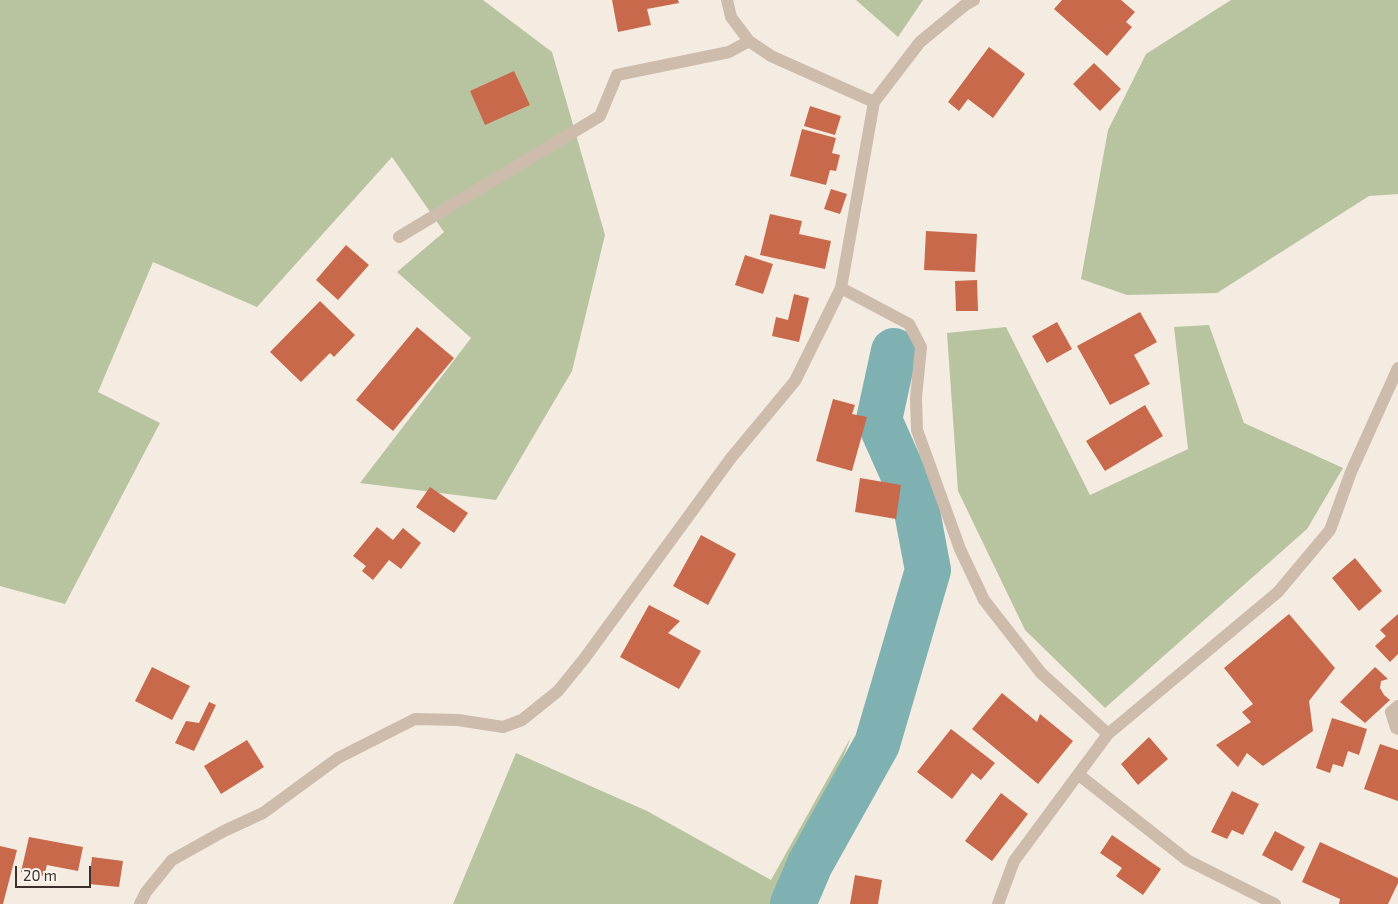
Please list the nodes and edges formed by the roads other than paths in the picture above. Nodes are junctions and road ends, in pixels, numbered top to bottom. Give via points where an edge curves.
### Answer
1 (727, 0) edge
2 (974, 0) edge
3 (749, 41) junction
4 (874, 102) junction
5 (399, 237) dead end
6 (841, 288) junction
7 (1398, 368) edge
8 (1398, 706) edge
9 (1398, 729) edge
10 (1108, 734) junction
11 (1079, 774) junction
12 (140, 904) edge
13 (998, 904) edge
14 (1275, 904) edge

1 - 3 street via 731,17
2 - 4 street via 920,42
3 - 4 street via 771,56
3 - 5 street via 729,52 617,75 600,116
4 - 6 street
6 - 10 street via 909,324 922,348 916,398 917,430 960,549 980,592 1041,673
6 - 12 street via 795,381 731,458 558,691 522,720 504,728 458,720 415,720 338,758 262,813 172,860
7 - 10 street via 1351,472 1330,530 1278,592
8 - 9 street via 1392,712
10 - 11 street
11 - 13 street via 1014,861
11 - 14 street via 1187,860

